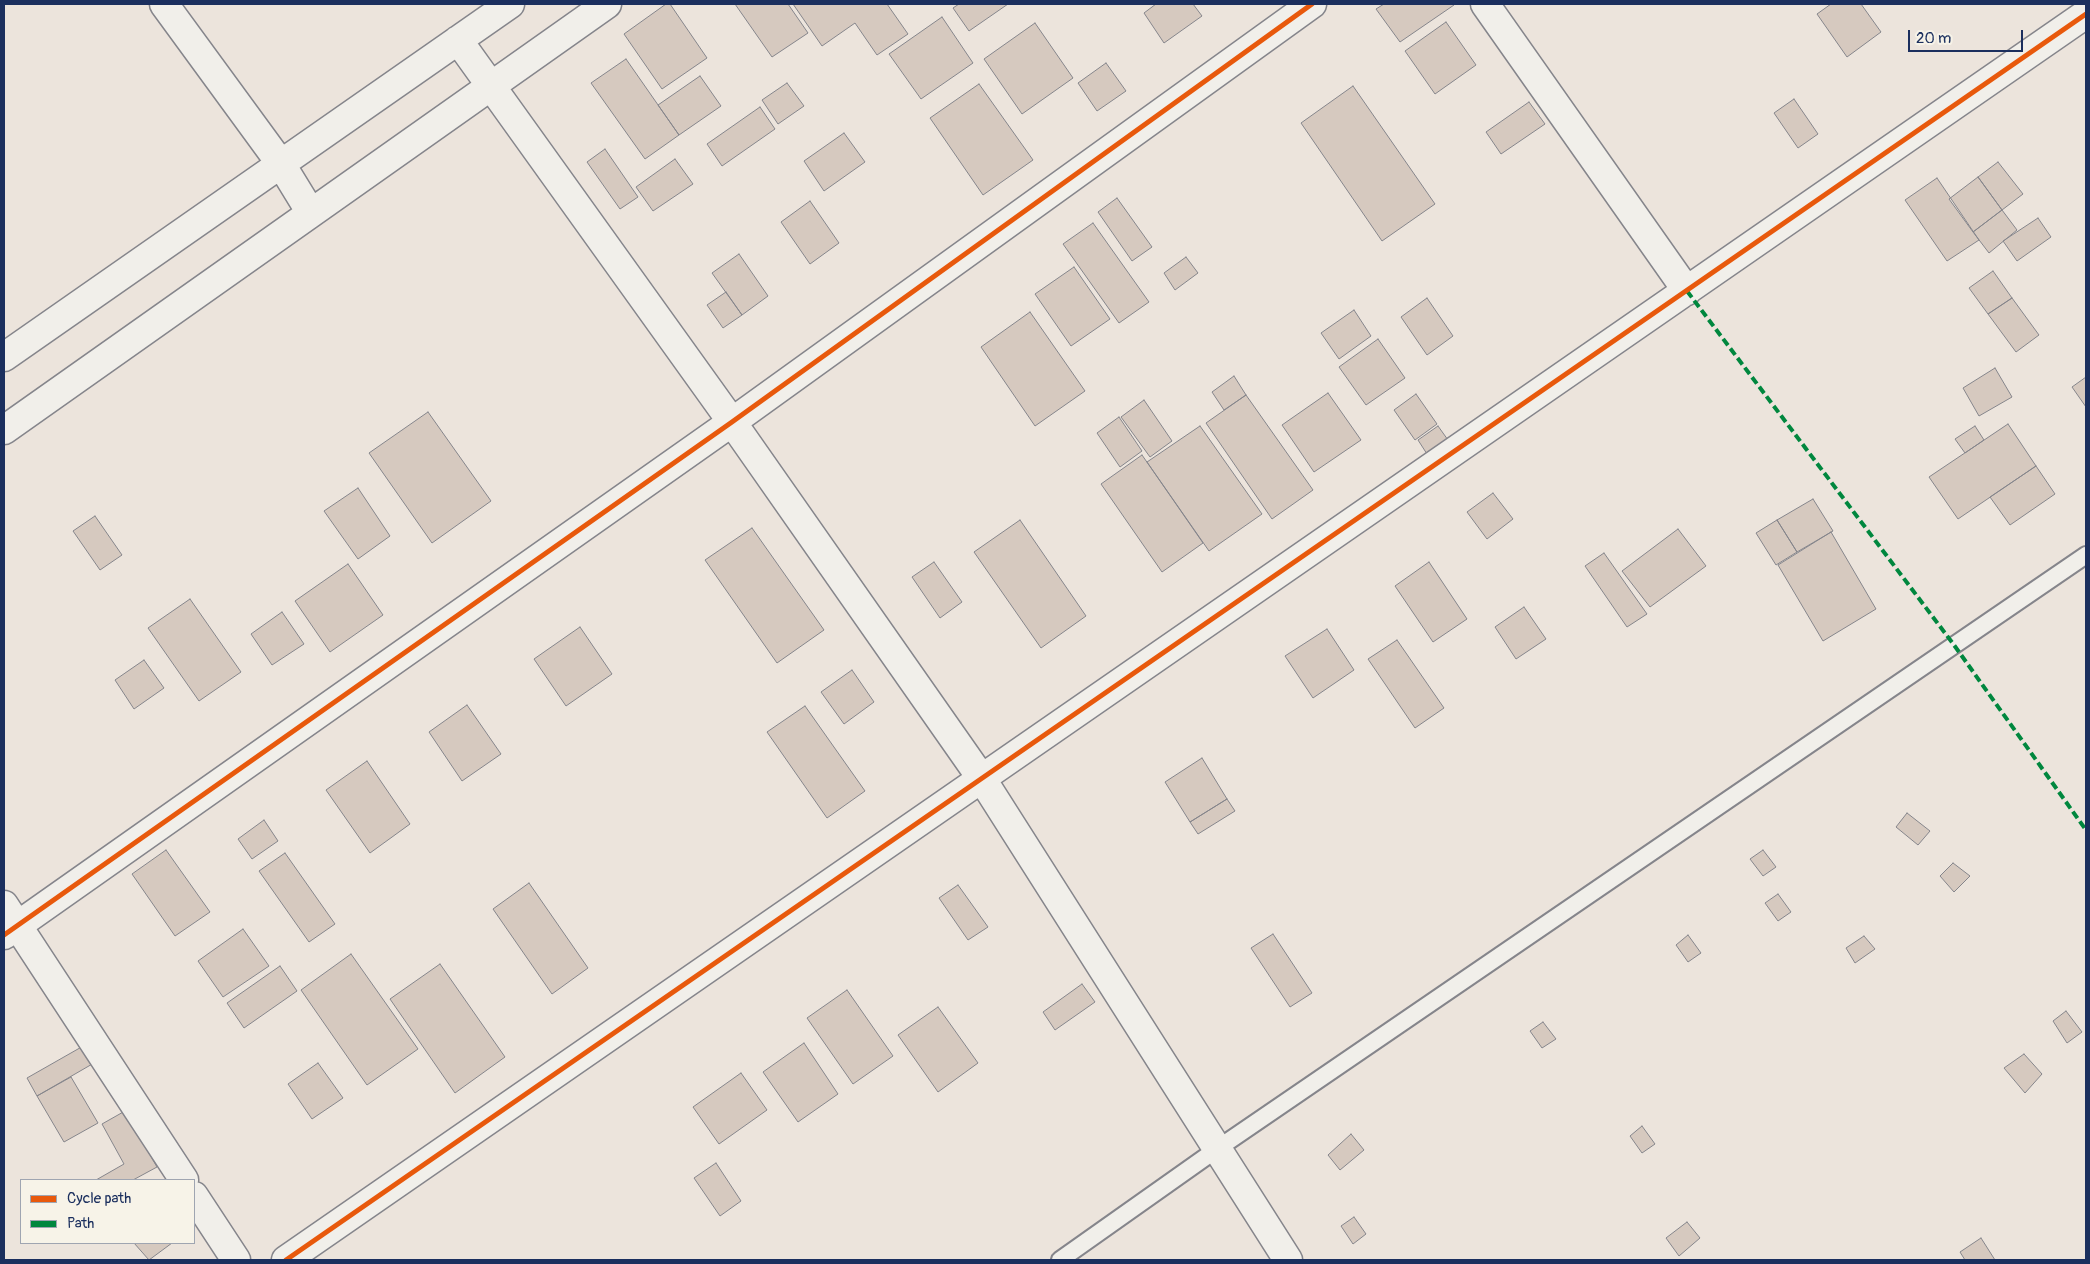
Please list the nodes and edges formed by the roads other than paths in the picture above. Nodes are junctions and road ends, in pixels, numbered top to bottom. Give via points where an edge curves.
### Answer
1 (164, 4) edge
2 (510, 4) edge
3 (607, 4) edge
4 (1312, 4) edge
5 (1485, 4) edge
6 (2086, 14) edge
7 (458, 40) junction
8 (490, 87) junction
9 (281, 164) junction
10 (311, 213) junction
11 (1687, 291) junction
12 (4, 357) edge
13 (732, 422) junction
14 (4, 430) edge
15 (2086, 555) edge
16 (982, 779) junction
17 (8, 922) edge
18 (1217, 1149) junction
19 (183, 1179) edge
20 (195, 1198) edge
21 (236, 1260) edge
22 (286, 1260) edge
23 (1060, 1260) edge
24 (1288, 1260) edge

1 - 9 street
2 - 7 street
3 - 8 street
4 - 13 street
5 - 11 street
6 - 11 street
7 - 8 street
7 - 9 street
8 - 10 street
8 - 13 street
9 - 10 street
9 - 12 street
10 - 14 street
11 - 16 street
13 - 16 street
13 - 17 street
15 - 18 lane
16 - 18 street
16 - 22 street
17 - 19 street
18 - 23 lane
18 - 24 street
20 - 21 street

